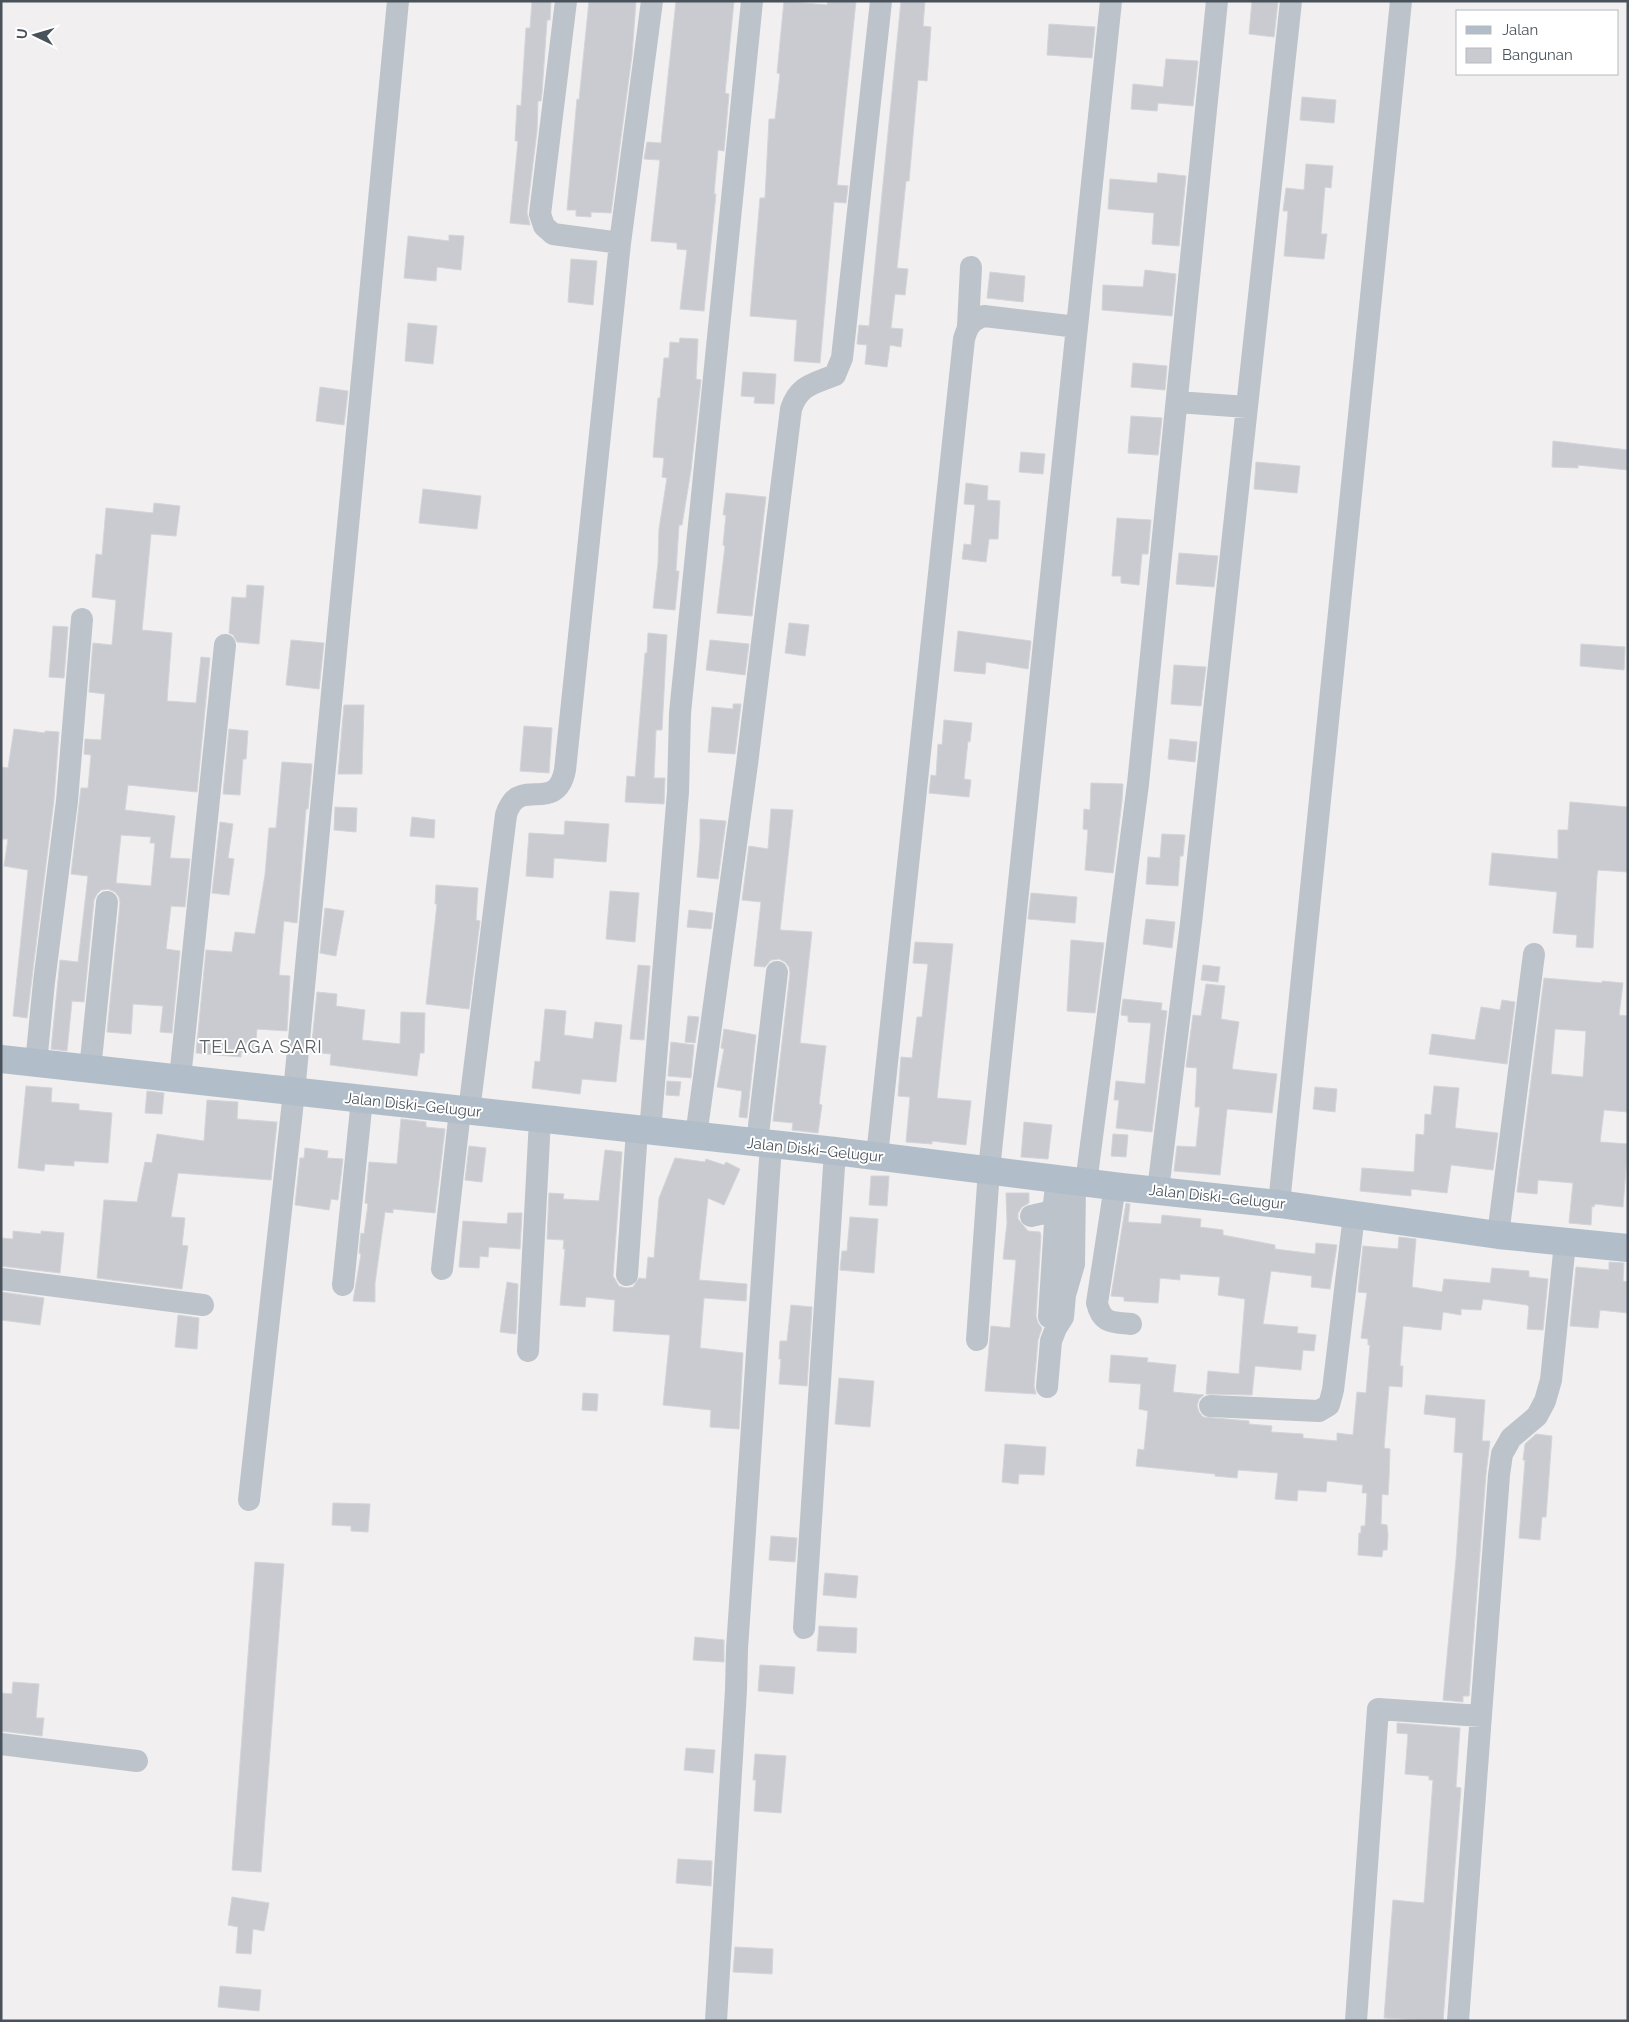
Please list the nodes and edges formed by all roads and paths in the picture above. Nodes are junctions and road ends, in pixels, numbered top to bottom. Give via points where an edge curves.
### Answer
1 (398, 1) edge
2 (566, 1) edge
3 (652, 1) edge
4 (752, 1) edge
5 (881, 1) edge
6 (1111, 1) edge
7 (1217, 1) edge
8 (1291, 1) edge
9 (1401, 1) edge
10 (620, 243) junction
11 (971, 268) dead end
12 (968, 326) junction
13 (1077, 327) junction
14 (1177, 402) junction
15 (1247, 407) junction
16 (82, 619) dead end
17 (225, 645) dead end
18 (107, 902) dead end
19 (1534, 954) dead end
20 (777, 972) dead end
21 (1, 1059) edge
22 (36, 1064) junction
23 (90, 1070) junction
24 (180, 1078) junction
25 (294, 1092) junction
26 (362, 1099) junction
27 (464, 1111) junction
28 (540, 1119) junction
29 (643, 1131) junction
30 (696, 1136) junction
31 (764, 1144) junction
32 (835, 1151) junction
33 (876, 1156) junction
34 (989, 1170) junction
35 (1115, 1186) junction
36 (1158, 1190) junction
37 (1067, 1193) junction
38 (1279, 1204) junction
39 (1354, 1215) junction
40 (1031, 1216) dead end
41 (1498, 1235) junction
42 (1565, 1243) junction
43 (1628, 1248) edge
44 (442, 1270) dead end
45 (627, 1275) dead end
46 (1, 1279) edge
47 (343, 1285) dead end
48 (203, 1305) dead end
49 (1131, 1324) dead end
50 (977, 1340) dead end
51 (528, 1350) dead end
52 (1047, 1387) dead end
53 (1210, 1406) dead end
54 (250, 1500) dead end
55 (804, 1628) dead end
56 (1481, 1716) junction
57 (1, 1744) edge
58 (137, 1761) dead end
59 (716, 2021) edge
60 (1356, 2021) edge
61 (1458, 2021) edge

1 - 25 street
2 - 10 street via 540,214 544,226 553,234
3 - 10 street
4 - 29 street via 680,713 678,792
5 - 30 street via 842,358 835,375 803,388 791,409 746,774
6 - 13 street
7 - 14 street
8 - 15 street
9 - 38 street
10 - 27 street via 565,770 562,783 556,790 522,796 511,802 506,815
11 - 12 street
12 - 13 street via 972,320 984,316
12 - 33 street via 964,339
13 - 34 street
14 - 15 street
14 - 37 street via 1138,784
15 - 36 street via 1191,923
16 - 22 street via 67,800
17 - 24 street
18 - 23 street
19 - 41 street
20 - 31 street
21 - 22 main road, Jalan Diski–Gelugur
22 - 23 main road, Jalan Diski–Gelugur
23 - 24 main road, Jalan Diski–Gelugur
24 - 25 main road, Jalan Diski–Gelugur
25 - 26 main road, Jalan Diski–Gelugur
25 - 54 street
26 - 27 main road, Jalan Diski–Gelugur
26 - 47 street
27 - 28 main road, Jalan Diski–Gelugur
27 - 44 street
28 - 29 main road, Jalan Diski–Gelugur
28 - 51 street
29 - 30 main road, Jalan Diski–Gelugur
29 - 45 street
30 - 31 main road, Jalan Diski–Gelugur
31 - 32 main road, Jalan Diski–Gelugur
31 - 59 street
32 - 33 main road, Jalan Diski–Gelugur
32 - 55 street
33 - 34 main road, Jalan Diski–Gelugur
34 - 37 main road, Jalan Diski–Gelugur
34 - 50 street
35 - 36 main road, Jalan Diski–Gelugur
35 - 37 main road, Jalan Diski–Gelugur
35 - 49 street via 1097,1303 1099,1312 1110,1322
36 - 38 main road, Jalan Diski–Gelugur
37 - 40 street
37 - 52 street via 1055,1223 1049,1321 1054,1332
38 - 39 main road, Jalan Diski–Gelugur
39 - 41 main road, Jalan Diski–Gelugur
39 - 53 street via 1329,1405 1319,1411
41 - 42 main road, Jalan Diski–Gelugur
42 - 43 main road, Jalan Diski–Gelugur
42 - 56 street via 1545,1402 1537,1416 1511,1438 1502,1454
46 - 48 street
56 - 60 street via 1378,1709
56 - 61 street
57 - 58 street

